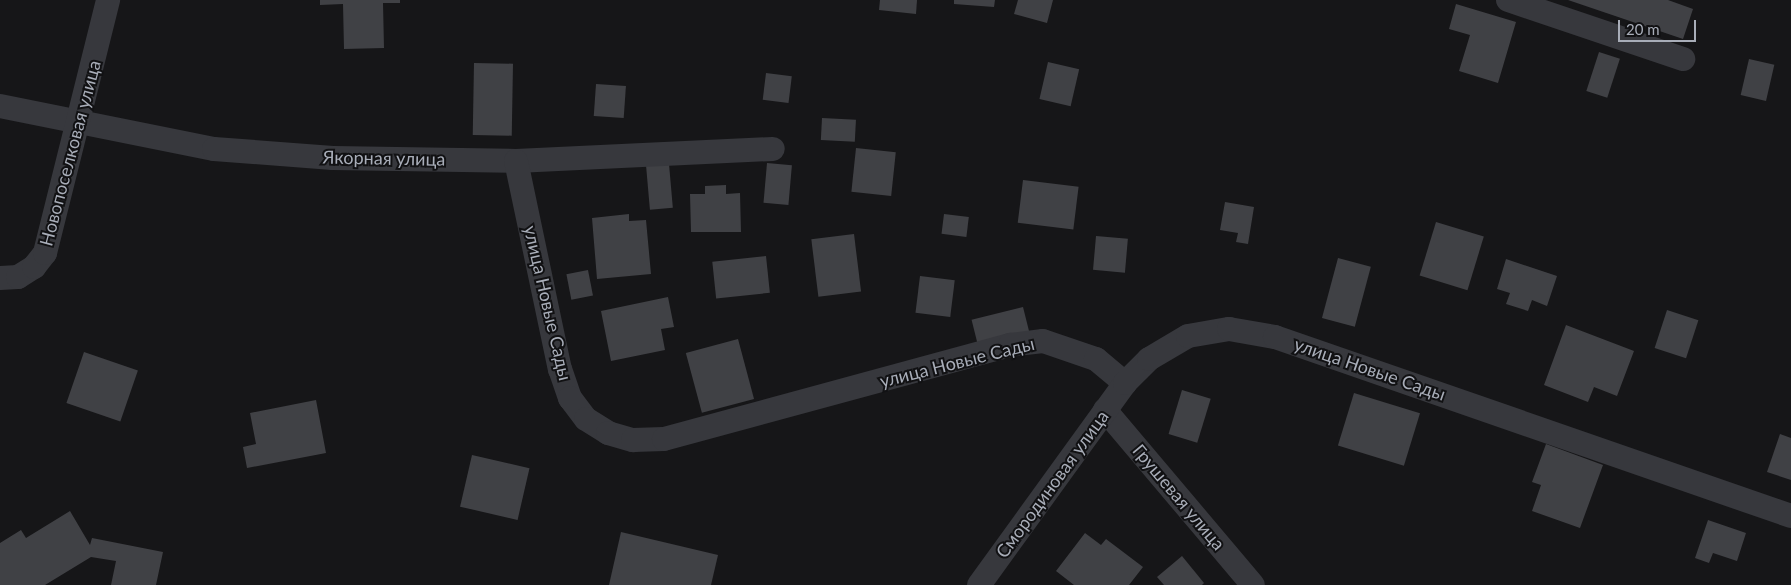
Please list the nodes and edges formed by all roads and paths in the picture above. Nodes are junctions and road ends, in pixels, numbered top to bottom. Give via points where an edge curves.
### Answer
1 (108, 0) edge
2 (1508, 0) edge
3 (1683, 59) dead end
4 (0, 106) edge
5 (80, 124) junction
6 (773, 149) dead end
7 (516, 161) junction
8 (0, 278) edge
9 (1125, 382) junction
10 (1105, 410) junction
11 (1791, 516) edge
12 (979, 585) edge
13 (1253, 585) edge

1 - 5 street, Новопоселковая улица
2 - 3 street
4 - 5 street, Якорная улица
5 - 7 street, Якорная улица via 214,149 332,158
5 - 8 street, Новопоселковая улица via 45,253 34,268 18,277
6 - 7 street, Якорная улица
7 - 9 street, улица Новые Сады via 560,369 570,398 586,419 608,433 633,440 664,439 1010,345 1043,340 1096,360
9 - 10 street, Смородиновая улица
9 - 11 street, улица Новые Сады via 1149,359 1188,336 1229,329 1275,336
10 - 12 street, Смородиновая улица
10 - 13 street, Грушевая улица

